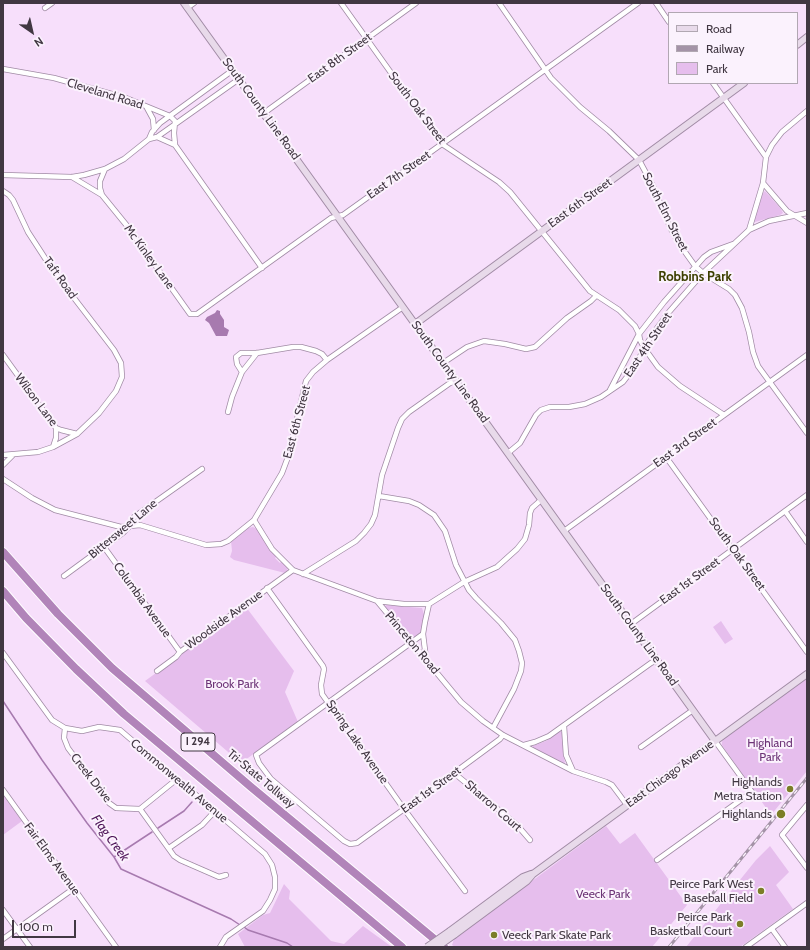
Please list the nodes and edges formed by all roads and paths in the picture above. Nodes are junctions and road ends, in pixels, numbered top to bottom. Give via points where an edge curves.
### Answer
1 (52, 3) edge
2 (194, 3) edge
3 (341, 3) edge
4 (416, 3) edge
5 (499, 3) edge
6 (638, 3) edge
7 (656, 3) edge
8 (186, 5) edge
9 (45, 8) dead end
10 (668, 21) edge
11 (807, 37) edge
12 (367, 39) junction
13 (798, 44) edge
14 (3, 69) edge
15 (546, 69) junction
16 (233, 70) junction
17 (239, 79) junction
18 (714, 84) edge
19 (743, 84) edge
20 (724, 98) junction
21 (146, 106) junction
22 (807, 110) edge
23 (264, 113) junction
24 (170, 116) junction
25 (175, 124) junction
26 (154, 130) junction
27 (157, 137) junction
28 (150, 140) junction
29 (442, 144) junction
30 (175, 145) junction
31 (766, 157) junction
32 (638, 160) junction
33 (105, 169) junction
34 (3, 175) edge
35 (72, 177) junction
36 (763, 183) junction
37 (3, 191) edge
38 (102, 195) junction
39 (807, 213) edge
40 (338, 216) junction
41 (794, 216) junction
42 (807, 224) edge
43 (749, 230) junction
44 (542, 231) junction
45 (735, 243) junction
46 (695, 266) junction
47 (262, 268) junction
48 (703, 273) junction
49 (596, 296) junction
50 (403, 306) junction
51 (197, 314) joint
52 (415, 324) junction
53 (639, 334) junction
54 (645, 349) junction
55 (257, 353) junction
56 (3, 355) edge
57 (807, 355) edge
58 (327, 360) junction
59 (443, 363) junction
60 (242, 372) junction
61 (456, 381) junction
62 (770, 382) junction
63 (609, 392) junction
64 (228, 412) dead end
65 (724, 415) junction
66 (56, 428) junction
67 (807, 433) edge
68 (77, 434) junction
69 (53, 447) junction
70 (508, 454) junction
71 (3, 455) edge
72 (13, 455) junction
73 (666, 457) junction
74 (3, 465) edge
75 (202, 469) dead end
76 (3, 479) edge
77 (807, 494) edge
78 (379, 496) junction
79 (541, 500) junction
80 (785, 511) junction
81 (254, 520) junction
82 (130, 526) junction
83 (564, 531) junction
84 (807, 542) edge
85 (104, 547) junction
86 (733, 549) junction
87 (3, 552) edge
88 (293, 570) junction
89 (303, 574) junction
90 (64, 576) dead end
91 (464, 582) junction
92 (267, 588) junction
93 (3, 591) edge
94 (377, 601) junction
95 (429, 604) junction
96 (631, 624) junction
97 (423, 634) junction
98 (412, 642) junction
99 (180, 652) junction
100 (807, 652) edge
101 (3, 653) edge
102 (426, 660) junction
103 (656, 660) junction
104 (157, 671) dead end
105 (807, 674) edge
106 (328, 703) junction
107 (693, 710) junction
108 (564, 726) junction
109 (65, 728) junction
110 (493, 728) junction
111 (503, 735) junction
112 (715, 741) junction
113 (524, 745) junction
114 (641, 747) dead end
115 (573, 771) junction
116 (454, 773) junction
117 (177, 780) junction
118 (3, 790) edge
119 (807, 804) edge
120 (627, 805) junction
121 (140, 809) junction
122 (404, 809) junction
123 (215, 811) junction
124 (530, 840) dead end
125 (169, 848) junction
126 (657, 860) dead end
127 (807, 868) edge
128 (226, 875) dead end
129 (73, 888) junction
130 (465, 891) dead end
131 (807, 903) edge
132 (3, 910) edge
133 (772, 928) junction
134 (17, 929) junction
135 (452, 933) junction
136 (3, 939) edge
137 (30, 947) edge
138 (116, 947) edge
139 (220, 947) edge
140 (402, 947) edge
141 (427, 947) edge
142 (437, 947) edge
143 (444, 947) edge
144 (746, 947) edge
145 (785, 947) edge

1 - 9 street
2 - 8 street
3 - 12 street, South Oak Street
4 - 12 street, East 8th Street
5 - 15 street, South Elm Street
6 - 15 street, East 7th Street
7 - 10 street
8 - 16 main road, South County Line Road
11 - 13 main road
12 - 23 street, East 8th Street
12 - 29 street, South Oak Street
14 - 21 street, Cleveland Road via 54,78
15 - 29 street, East 7th Street
15 - 32 street, South Elm Street via 569,97
16 - 17 main road, South County Line Road
16 - 24 street
17 - 23 main road, South County Line Road
17 - 25 street
18 - 20 street
19 - 20 main road, East 6th Street
20 - 31 street
20 - 32 main road, East 6th Street
21 - 24 street, Cleveland Road
21 - 26 street via 150,110
22 - 31 street via 782,132
23 - 40 main road, South County Line Road
24 - 25 street
24 - 26 street
25 - 27 street
25 - 30 street
26 - 28 street
27 - 28 street
27 - 30 street
28 - 33 street
29 - 40 street, East 7th Street via 343,215
29 - 44 street, South Oak Street via 499,182
30 - 47 street
31 - 36 street
32 - 44 main road, East 6th Street
32 - 46 street, South Elm Street via 653,186 671,229
33 - 35 street
33 - 38 street via 100,181
34 - 35 street
35 - 38 street, Mc Kinley Lane
36 - 41 street
36 - 43 street
37 - 68 street, Taft Road via 13,200 28,232 54,272 114,350 121,363 122,377 116,391 99,413
38 - 51 street, Mc Kinley Lane via 190,314
39 - 41 street, East 4th Street
40 - 47 street, East 7th Street via 331,218
40 - 50 main road, South County Line Road
41 - 42 street
41 - 43 street, East 4th Street via 769,221
43 - 45 street, East 4th Street
44 - 49 street, South Oak Street
44 - 52 main road, East 6th Street
45 - 46 street, East 4th Street via 711,252
45 - 48 street, East 4th Street
46 - 48 street, South Elm Street
46 - 53 street, East 4th Street
47 - 51 street, East 7th Street
48 - 54 street, East 4th Street via 669,312
48 - 62 street, South Elm Street via 729,288 738,299 756,361
49 - 53 street, South Oak Street via 619,310 635,326
49 - 59 street via 564,320 535,347 526,349 484,342 467,347
50 - 52 main road, South County Line Road
50 - 58 street, East 6th Street
52 - 59 main road, South County Line Road
53 - 54 street, South Oak Street
53 - 63 street, East 4th Street
54 - 63 street, East 4th Street via 628,376
54 - 65 street, South Oak Street via 651,359 671,379
55 - 58 street via 301,347 322,354
55 - 60 street
55 - 60 street via 241,353 236,357
56 - 66 street, Wilson Lane
57 - 62 street, East 3rd Street
58 - 81 street, East 6th Street via 306,382 282,473
59 - 61 main road, South County Line Road
60 - 64 street
61 - 70 main road, South County Line Road
61 - 78 street via 402,420 386,460
62 - 65 street, East 3rd Street
62 - 67 street, South Elm Street
63 - 70 street, East 4th Street via 585,404 541,410 520,442
65 - 73 street, East 3rd Street
66 - 68 street, Wilson Lane
66 - 69 street
68 - 69 street
69 - 72 street
70 - 79 main road, South County Line Road
71 - 72 street
72 - 74 street
73 - 83 street, East 3rd Street
73 - 86 street, South Oak Street
75 - 82 street, Bittersweet Lane via 134,517
76 - 82 street via 55,510
77 - 80 street, East 1st Street
78 - 89 street via 375,515 364,533 350,545
78 - 91 street via 409,501 434,515 445,531
79 - 83 main road, South County Line Road
79 - 91 street via 532,508 525,539 517,549 497,567
80 - 84 street
80 - 86 street, East 1st Street
81 - 82 street, East 6th Street via 228,541 206,545 140,525
81 - 88 street, Princeton Road via 272,549
82 - 85 street, Bittersweet Lane
83 - 96 main road, South County Line Road
85 - 90 street, Bittersweet Lane
85 - 99 street, Columbia Avenue
86 - 96 street, East 1st Street
86 - 100 street, South Oak Street
87 - 143 highway, Tri-State Tollway / I 294 via 58,614 112,668
88 - 89 street, Princeton Road
88 - 92 street, Woodside Avenue
89 - 94 street, Princeton Road
91 - 95 street
91 - 110 street via 509,632 522,663 514,689
92 - 99 street, Woodside Avenue
92 - 106 street, Spring Lake Avenue via 324,666 321,690
93 - 140 highway, I 294 via 76,669 119,709
94 - 95 street
94 - 98 street, Princeton Road
95 - 97 street
96 - 103 main road, South County Line Road
97 - 98 street
97 - 102 street
98 - 102 street, Princeton Road
98 - 106 street
99 - 104 street, Woodside Avenue
101 - 109 street via 52,720
102 - 110 street, Princeton Road via 461,702
103 - 107 main road, South County Line Road
103 - 108 street
105 - 112 main road, East Chicago Avenue
106 - 122 street, Spring Lake Avenue
106 - 122 street, East 1st Street via 256,755 259,763 271,779 350,844 357,843
107 - 112 main road, South County Line Road
107 - 114 street
108 - 113 street via 549,736
108 - 115 street via 566,755
109 - 117 street, Commonwealth Avenue via 82,730 99,727 120,730
109 - 121 street, Creek Drive via 64,738 68,748 109,803 116,808
110 - 111 street, Princeton Road
111 - 113 street, Princeton Road
111 - 116 street, East 1st Street
112 - 120 main road, East Chicago Avenue
112 - 126 street via 752,792
113 - 115 street, Princeton Road
115 - 120 street, Princeton Road via 612,785
116 - 122 street, East 1st Street
116 - 124 street, Sharron Court via 517,825
117 - 121 street
117 - 123 street, Commonwealth Avenue
118 - 129 street, Fair Elms Avenue
119 - 127 street via 782,835
120 - 135 main road, East Chicago Avenue
121 - 125 street
122 - 130 street, Spring Lake Avenue
123 - 125 street via 202,826
123 - 139 street, Commonwealth Avenue via 264,854 272,865 275,877 275,889 263,911 226,937
125 - 128 street via 180,860 219,877
129 - 134 street
129 - 138 street, Fair Elms Avenue
131 - 133 street
132 - 134 street
133 - 144 street
133 - 145 street
134 - 136 street
134 - 137 street
135 - 141 main road, bridge
135 - 142 main road, bridge

